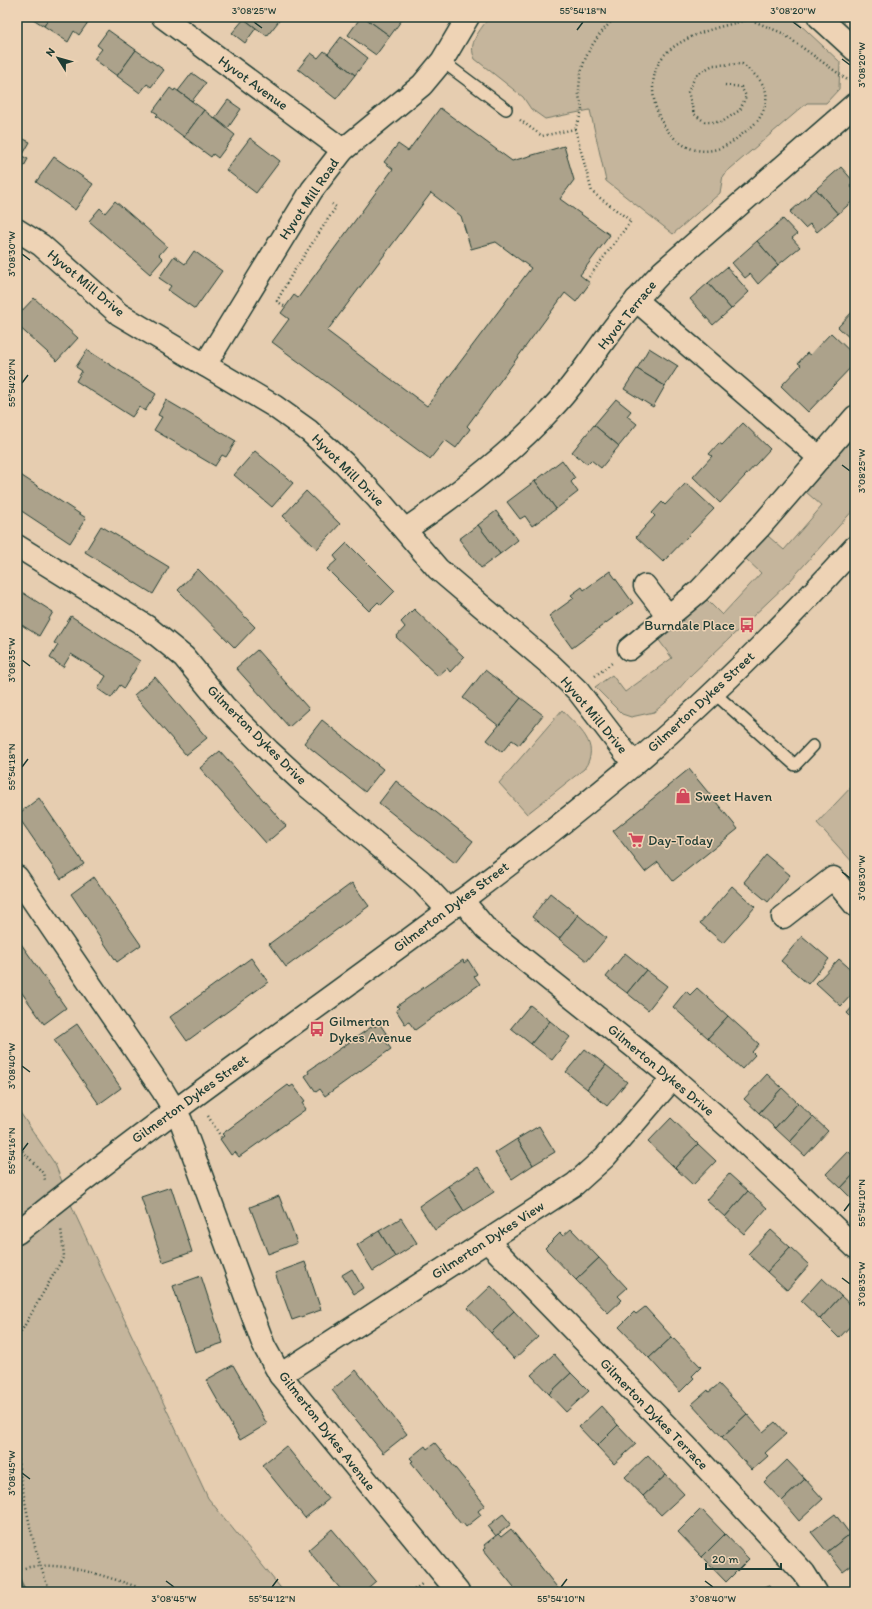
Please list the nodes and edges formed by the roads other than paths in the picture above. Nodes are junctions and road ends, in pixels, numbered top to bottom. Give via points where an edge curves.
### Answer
1 (163, 17) edge
2 (468, 17) edge
3 (819, 17) edge
4 (855, 50) edge
5 (442, 61) junction
6 (855, 104) edge
7 (506, 109) road end
8 (343, 150) junction
9 (17, 230) edge
10 (636, 300) junction
11 (205, 365) junction
12 (855, 417) edge
13 (820, 458) junction
14 (405, 530) junction
15 (17, 546) edge
16 (855, 547) edge
17 (645, 586) dead end
18 (668, 616) junction
19 (629, 649) road end
20 (713, 692) junction
21 (813, 746) dead end
22 (634, 764) junction
23 (17, 877) edge
24 (455, 905) junction
25 (855, 905) edge
26 (783, 917) dead end
27 (673, 1078) junction
28 (175, 1110) junction
29 (17, 1233) edge
30 (487, 1240) junction
31 (855, 1247) edge
32 (280, 1375) junction
33 (458, 1592) edge
34 (816, 1592) edge

1 - 8 street, Hyvot Avenue
2 - 5 street, Hyvot Mill Road
3 - 4 street
5 - 7 lane
5 - 8 street, Hyvot Mill Road via 422,85
6 - 10 street, Hyvot Terrace via 662,272
8 - 11 street, Hyvot Mill Road via 312,190
9 - 11 street, Hyvot Mill Drive via 41,245 119,314
10 - 13 street
10 - 14 street, Hyvot Terrace via 578,378 531,431 430,514
11 - 14 street, Hyvot Mill Drive via 274,406 309,431 349,468
12 - 13 street
13 - 18 street via 699,591
14 - 22 street, Hyvot Mill Drive via 438,569 578,691
15 - 24 street, Gilmerton Dykes Drive via 146,626 184,657 224,706 307,786 421,881
16 - 20 street, Gilmerton Dykes Street via 809,598
17 - 18 street
18 - 19 street
20 - 21 lane via 795,765
20 - 22 street, Gilmerton Dykes Street
22 - 24 street, Gilmerton Dykes Street
23 - 28 street, Gilmerton Dykes Avenue
24 - 27 street, Gilmerton Dykes Drive
24 - 28 street, Gilmerton Dykes Street
25 - 26 street via 833,878
27 - 30 street, Gilmerton Dykes View via 621,1140 591,1171
27 - 31 street, Gilmerton Dykes Drive
28 - 29 street, Gilmerton Dykes Street
28 - 32 street, Gilmerton Dykes Avenue via 264,1346
30 - 32 street, Gilmerton Dykes View
30 - 34 street, Gilmerton Dykes Terrace via 686,1446 804,1573
32 - 33 street, Gilmerton Dykes Avenue

